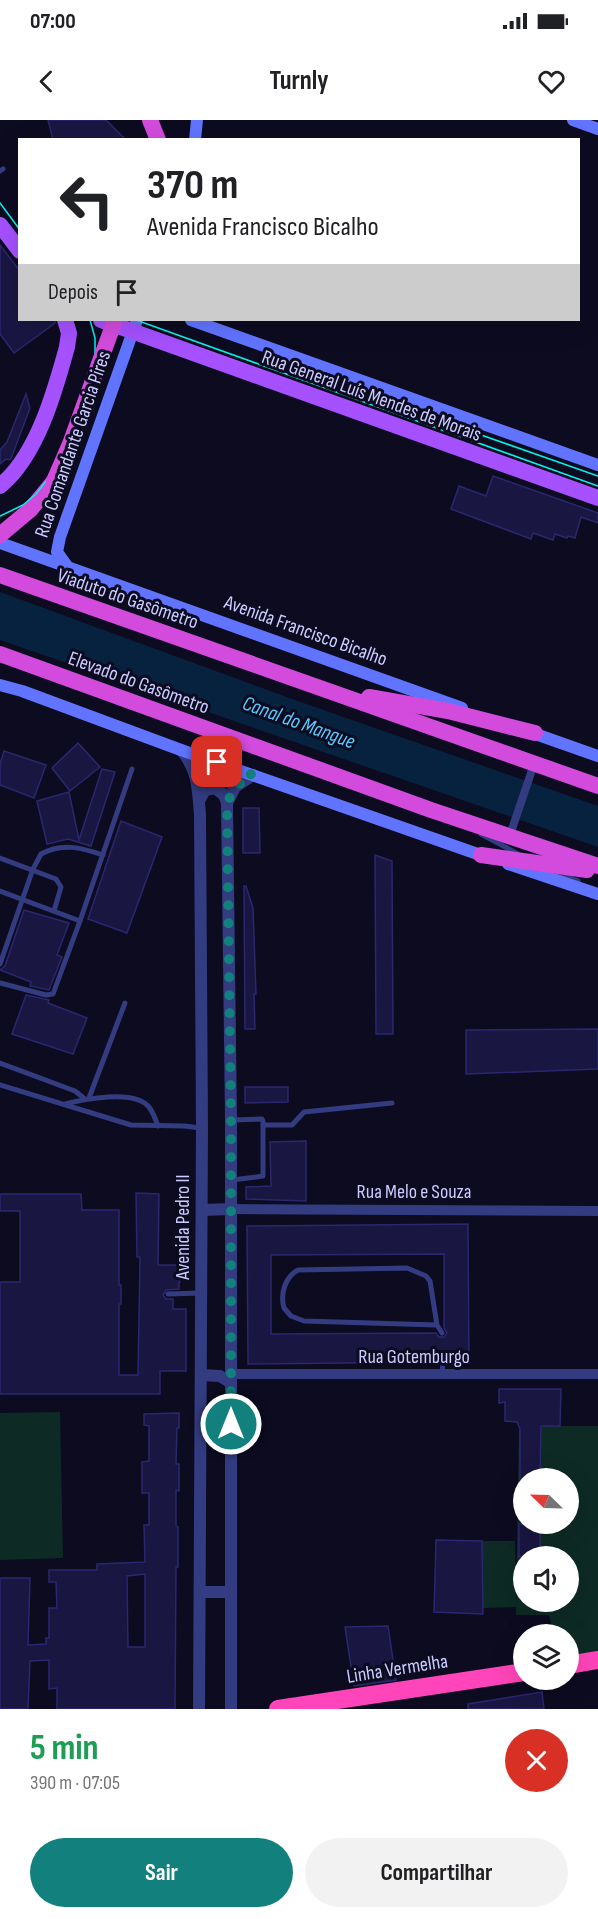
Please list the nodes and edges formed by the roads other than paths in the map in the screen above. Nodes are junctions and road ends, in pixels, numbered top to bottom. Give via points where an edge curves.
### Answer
1 (150, 120) edge
2 (197, 120) edge
3 (573, 120) edge
4 (598, 129) edge
5 (157, 138) edge
6 (195, 138) edge
7 (0, 225) edge
8 (18, 248) edge
9 (65, 321) edge
10 (108, 321) edge
11 (115, 321) edge
12 (194, 321) edge
13 (135, 325) edge
14 (598, 465) edge
15 (0, 486) edge
16 (598, 498) edge
17 (0, 542) edge
18 (68, 567) junction
19 (0, 575) edge
20 (0, 654) edge
21 (0, 685) edge
22 (331, 692) junction
23 (534, 733) junction
24 (181, 750) junction
25 (598, 756) edge
26 (132, 769) dead end
27 (531, 772) junction
28 (253, 775) junction
29 (598, 786) edge
30 (199, 801) junction
31 (227, 803) junction
32 (431, 810) junction
33 (512, 828) junction
34 (103, 855) junction
35 (480, 855) junction
36 (0, 858) edge
37 (534, 862) junction
38 (598, 866) edge
39 (33, 869) junction
40 (598, 872) edge
41 (0, 891) edge
42 (598, 892) edge
43 (21, 899) junction
44 (54, 911) junction
45 (80, 921) junction
46 (0, 964) edge
47 (0, 982) edge
48 (125, 1003) dead end
49 (0, 1063) edge
50 (0, 1085) edge
51 (87, 1098) junction
52 (392, 1103) dead end
53 (63, 1104) junction
54 (231, 1120) junction
55 (263, 1125) junction
56 (158, 1126) junction
57 (202, 1129) junction
58 (231, 1180) junction
59 (231, 1209) junction
60 (202, 1210) junction
61 (598, 1211) edge
62 (201, 1293) junction
63 (168, 1294) dead end
64 (437, 1325) junction
65 (442, 1333) dead end
66 (443, 1362) dead end
67 (442, 1374) junction
68 (598, 1374) edge
69 (201, 1375) junction
70 (231, 1378) junction
71 (200, 1592) junction
72 (231, 1592) junction
73 (598, 1661) edge
74 (579, 1664) edge
75 (513, 1674) edge
76 (513, 1674) edge
77 (513, 1674) edge
78 (200, 1709) edge
79 (231, 1709) edge
80 (278, 1709) edge
81 (298, 1709) edge
82 (307, 1709) edge

1 - 5 highway
2 - 6 main road
3 - 4 main road
7 - 8 main road
9 - 15 main road, Rua Comandante Garcia Pires via 69,338 66,352 31,448 18,469
10 - 13 main road, Rua General Luís Mendes de Morais
11 - 17 highway, bridge via 54,481
12 - 14 main road, Rua General Luís Mendes de Morais
13 - 16 main road, Rua General Luís Mendes de Morais
13 - 18 main road, Rua Comandante Garcia Pires via 58,546 59,556
17 - 18 main road, Avenida Francisco Bicalho
18 - 23 main road, Avenida Francisco Bicalho
19 - 22 highway, Viaduto do Gasômetro
20 - 32 highway, Elevado do Gasômetro
21 - 24 main road
22 - 23 highway via 448,711
22 - 27 highway
23 - 25 main road, Avenida Francisco Bicalho
24 - 28 main road
24 - 30 street, Avenida Pedro II via 195,770
26 - 34 lane
27 - 29 highway
27 - 33 street
28 - 31 street via 235,787
28 - 35 main road
30 - 31 street via 203,792 212,788 222,792
30 - 57 street, Avenida Pedro II
31 - 54 street
32 - 33 highway
32 - 37 lane
33 - 38 highway
34 - 39 lane via 80,847 60,847 41,854
34 - 45 lane
35 - 37 highway
35 - 42 main road
36 - 39 lane
37 - 40 highway
37 - 42 lane
39 - 43 lane
39 - 44 lane via 60,883
41 - 43 lane
43 - 44 lane
43 - 46 lane
44 - 45 lane
45 - 47 lane via 53,994
48 - 51 lane
49 - 51 lane
50 - 53 lane
51 - 53 lane
51 - 56 lane via 134,1099 145,1103
52 - 55 lane via 304,1112 292,1125
53 - 56 lane via 130,1125
54 - 55 lane via 262,1119
54 - 58 street
55 - 58 lane via 262,1176
56 - 57 lane
57 - 60 street, Avenida Pedro II
58 - 59 street
59 - 60 street
59 - 61 street, Rua Melo e Souza
59 - 70 street
60 - 62 street, Avenida Pedro II
62 - 63 lane
62 - 69 street, Avenida Pedro II
64 - 64 lane via 430,1281 407,1268 298,1270 284,1288 284,1308 304,1321
64 - 65 lane
66 - 67 lane
67 - 68 street, Rua Gotemburgo
67 - 70 street, Rua Gotemburgo
69 - 70 street
69 - 71 street, Avenida Pedro II
70 - 72 street
71 - 72 street
71 - 78 street, Avenida Pedro II
72 - 79 street
73 - 74 highway
75 - 80 highway, Linha Vermelha, bridge
76 - 81 highway, Linha Vermelha, bridge
77 - 82 street

